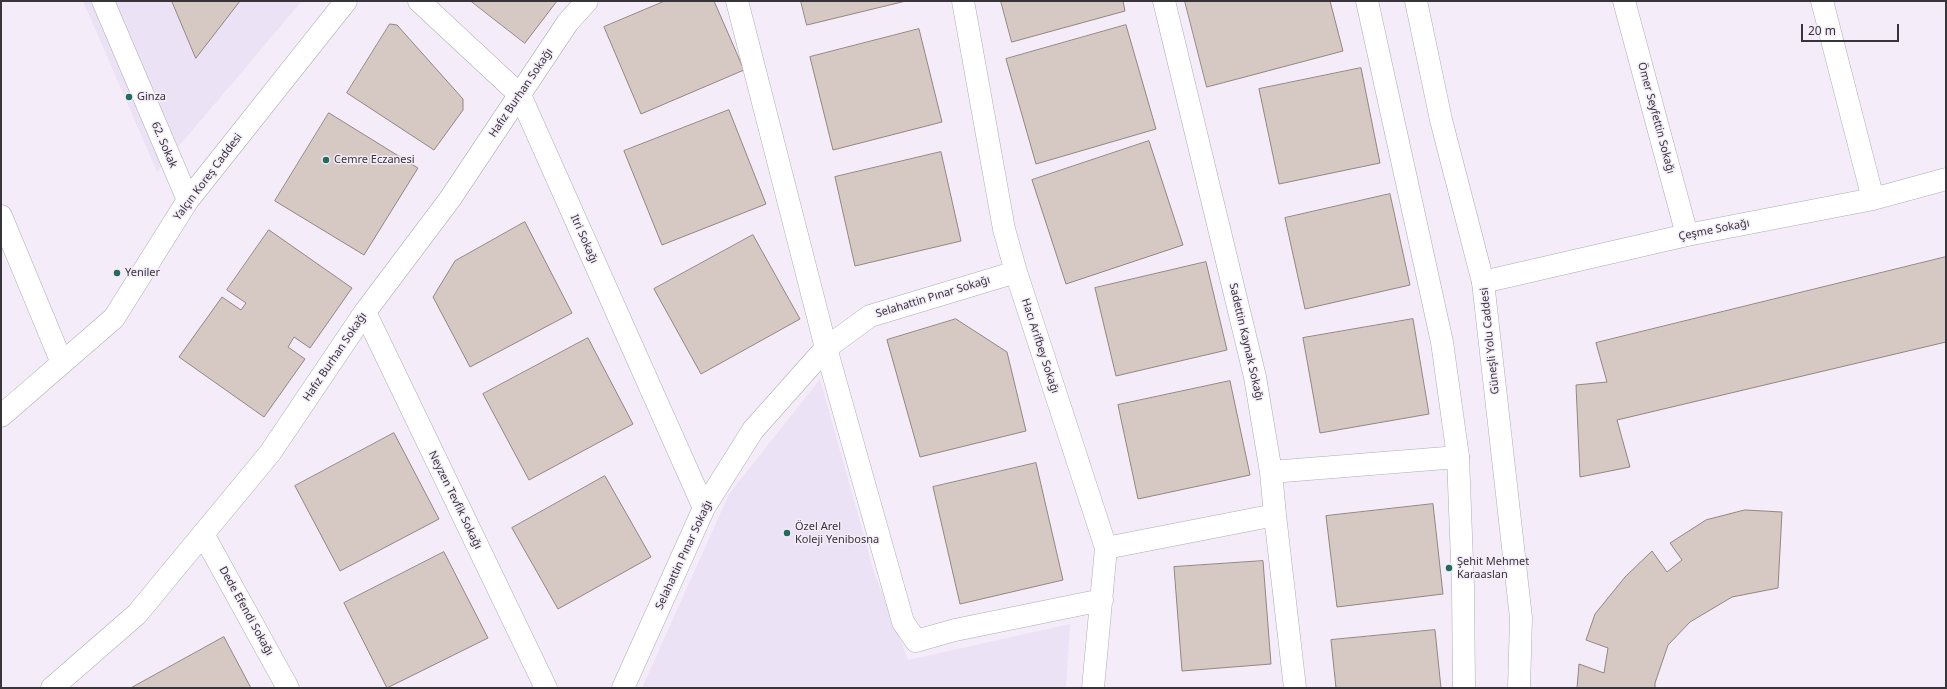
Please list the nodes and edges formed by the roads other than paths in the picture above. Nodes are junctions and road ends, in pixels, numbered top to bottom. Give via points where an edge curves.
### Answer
1 (104, 1) edge
2 (346, 1) edge
3 (419, 1) edge
4 (587, 1) edge
5 (737, 1) edge
6 (963, 1) edge
7 (1164, 1) edge
8 (1367, 1) edge
9 (1416, 1) edge
10 (1624, 1) edge
11 (1822, 1) edge
12 (520, 96) junction
13 (1946, 179) edge
14 (1873, 199) junction
15 (188, 200) junction
16 (1, 216) edge
17 (1687, 235) junction
18 (1016, 272) junction
19 (1483, 282) junction
20 (364, 312) junction
21 (826, 348) junction
22 (62, 363) junction
23 (1, 416) edge
24 (1458, 457) junction
25 (1271, 472) junction
26 (704, 508) junction
27 (1275, 515) junction
28 (203, 534) junction
29 (1106, 548) junction
30 (1102, 600) junction
31 (62, 685) edge
32 (288, 688) edge
33 (546, 688) edge
34 (623, 688) edge
35 (1094, 688) edge
36 (1295, 688) edge
37 (1464, 688) edge
38 (1519, 688) edge

1 - 15 street, 62. Sokak
2 - 15 street, Yalçın Koreş Caddesi
3 - 12 street, Itri Sokağı
4 - 12 street, Hafız Burhan Sokağı via 568,22
5 - 21 street
6 - 18 street, Hacı Arifbey Sokağı via 1004,229
7 - 25 street, Sadettin Kaynak Sokağı via 1255,377
8 - 24 street via 1442,342
9 - 19 street, Güneşli Yolu Caddesi via 1441,120
10 - 17 street, Ömer Seyfettin Sokağı
11 - 14 street
12 - 20 street, Hafız Burhan Sokağı via 450,199
12 - 26 street, Itri Sokağı
13 - 14 street, Çeşme Sokağı
14 - 17 street, Çeşme Sokağı
15 - 22 street, Yalçın Koreş Caddesi via 114,318
16 - 22 street
17 - 19 street, Çeşme Sokağı
18 - 21 street, Selahattin Pınar Sokağı via 870,316
18 - 29 street, Hacı Arifbey Sokağı
19 - 38 street, Güneşli Yolu Caddesi via 1521,618
20 - 28 street, Hafız Burhan Sokağı via 270,453
20 - 33 street, Neyzen Tevfik Sokağı
21 - 26 street, Selahattin Pınar Sokağı via 753,430
21 - 30 street via 903,622 916,641 955,630
22 - 23 street, Yalçın Koreş Caddesi
24 - 25 street
24 - 37 street
25 - 27 street, Sadettin Kaynak Sokağı
26 - 34 street, Selahattin Pınar Sokağı
27 - 29 street
27 - 36 street, Sadettin Kaynak Sokağı
28 - 31 street, Hafız Burhan Sokağı via 136,614
28 - 32 street, Dede Efendi Sokağı
29 - 30 street, Hacı Arifbey Sokağı
30 - 35 street, Hacı Arifbey Sokağı

